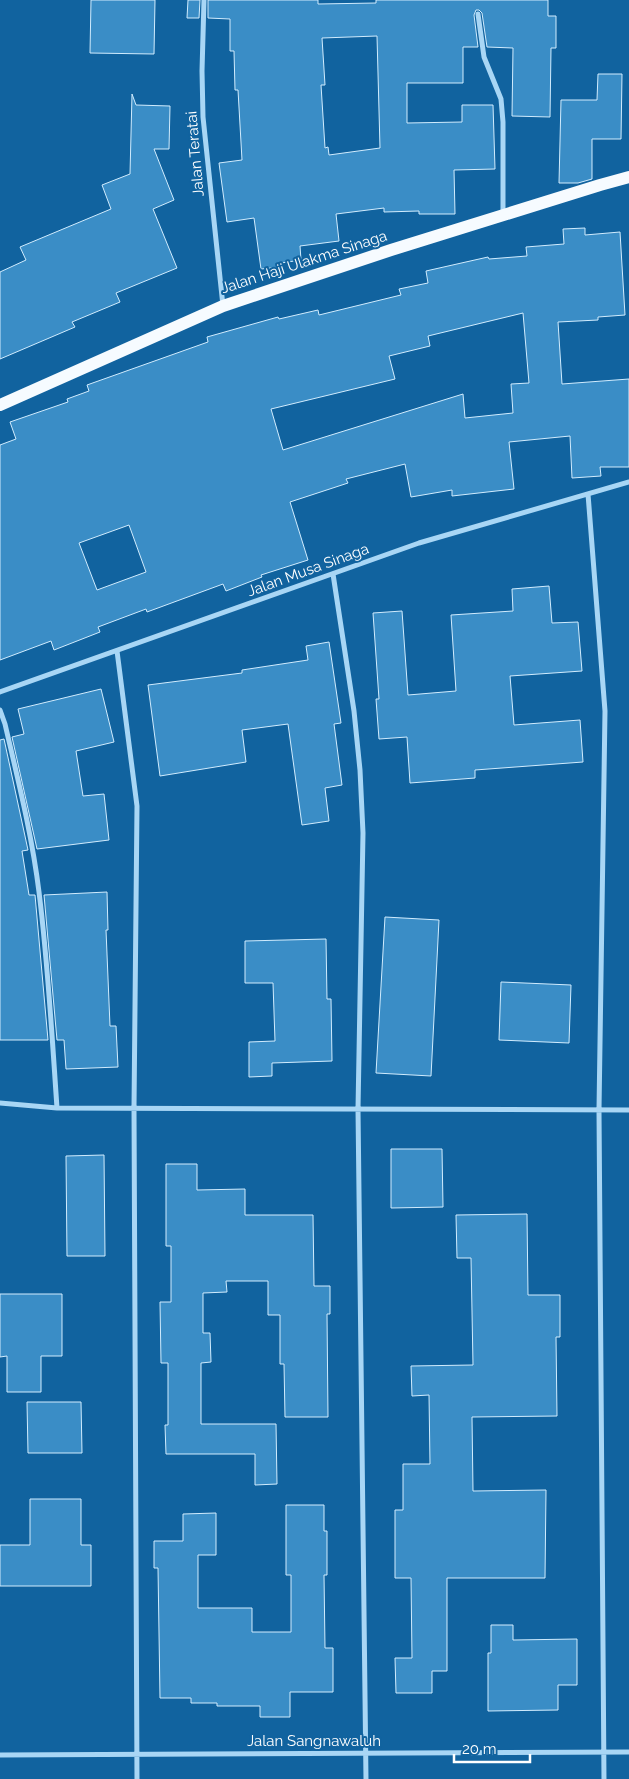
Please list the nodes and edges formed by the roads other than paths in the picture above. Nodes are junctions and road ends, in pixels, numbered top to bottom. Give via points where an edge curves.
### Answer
1 (204, 0) edge
2 (478, 14) dead end
3 (629, 178) edge
4 (503, 214) junction
5 (223, 306) junction
6 (0, 405) edge
7 (629, 482) edge
8 (588, 494) junction
9 (333, 574) junction
10 (117, 651) junction
11 (0, 692) edge
12 (0, 710) edge
13 (0, 1103) edge
14 (58, 1108) junction
15 (134, 1108) junction
16 (358, 1109) junction
17 (599, 1110) junction
18 (629, 1110) edge
19 (604, 1752) junction
20 (629, 1752) edge
21 (365, 1753) junction
22 (136, 1754) junction
23 (0, 1755) edge
24 (137, 1779) edge
25 (366, 1779) edge
26 (604, 1779) edge

1 - 5 street, Jalan Teratai via 203,117
2 - 4 street via 484,56 501,99
3 - 4 main road, Jalan Haji Ulakma Sinaga
4 - 5 main road, Jalan Haji Ulakma Sinaga
5 - 6 main road, Jalan Haji Ulakma Sinaga
7 - 8 street, Jalan Musa Sinaga
8 - 9 street, Jalan Musa Sinaga via 419,543
8 - 17 street via 605,711
9 - 10 street, Jalan Musa Sinaga
9 - 16 street via 360,770
10 - 11 street, Jalan Musa Sinaga
10 - 15 street via 137,806
12 - 14 street via 27,818 39,891
13 - 14 street
14 - 15 street
15 - 16 street
15 - 22 street
16 - 17 street
16 - 21 street
17 - 18 street
17 - 19 street
19 - 20 street, Jalan Sangnawaluh
19 - 21 street, Jalan Sangnawaluh
19 - 26 street
21 - 22 street, Jalan Sangnawaluh
21 - 25 street
22 - 23 street, Jalan Sangnawaluh
22 - 24 street

